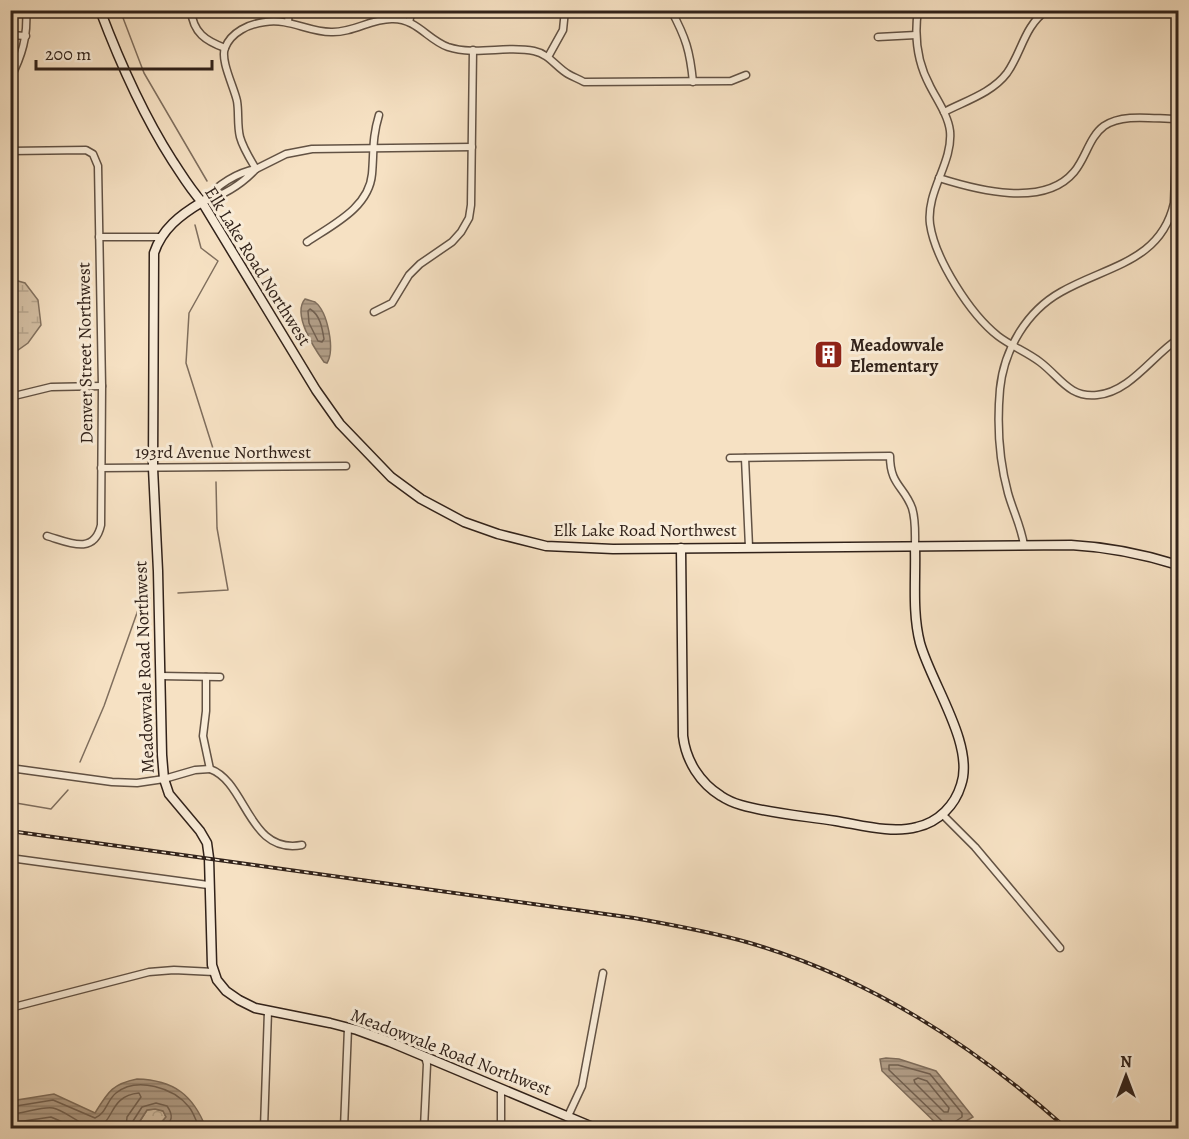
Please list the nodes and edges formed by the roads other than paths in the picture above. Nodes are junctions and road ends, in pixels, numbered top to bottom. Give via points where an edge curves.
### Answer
1 (26, 10) edge
2 (100, 10) edge
3 (192, 10) edge
4 (289, 10) edge
5 (412, 10) edge
6 (565, 10) edge
7 (671, 10) edge
8 (918, 10) edge
9 (1047, 10) edge
10 (288, 22) junction
11 (409, 22) junction
12 (10, 35) edge
13 (916, 35) junction
14 (26, 36) junction
15 (878, 37) dead end
16 (225, 48) junction
17 (473, 50) junction
18 (548, 57) junction
19 (746, 75) dead end
20 (10, 79) edge
21 (693, 82) junction
22 (1179, 94) edge
23 (944, 112) junction
24 (380, 115) dead end
25 (1176, 119) junction
26 (472, 147) junction
27 (373, 148) junction
28 (10, 151) edge
29 (256, 169) junction
30 (939, 178) junction
31 (202, 202) junction
32 (99, 237) junction
33 (160, 237) junction
34 (307, 243) dead end
35 (374, 312) dead end
36 (1179, 339) edge
37 (1012, 345) junction
38 (102, 386) junction
39 (10, 397) edge
40 (730, 458) dead end
41 (745, 458) junction
42 (346, 466) dead end
43 (101, 468) junction
44 (153, 468) junction
45 (47, 536) dead end
46 (1024, 545) junction
47 (749, 547) junction
48 (915, 547) junction
49 (681, 548) junction
50 (1179, 565) edge
51 (160, 676) junction
52 (206, 677) junction
53 (220, 677) dead end
54 (10, 768) edge
55 (210, 769) junction
56 (164, 779) junction
57 (942, 814) junction
58 (302, 846) dead end
59 (10, 858) edge
60 (208, 885) junction
61 (1060, 948) dead end
62 (214, 972) junction
63 (603, 973) dead end
64 (10, 1008) edge
65 (268, 1011) junction
66 (348, 1028) junction
67 (425, 1057) junction
68 (501, 1089) junction
69 (568, 1116) junction
70 (264, 1128) edge
71 (344, 1128) edge
72 (424, 1128) edge
73 (501, 1128) edge
74 (595, 1128) edge

1 - 14 street
2 - 31 street, Elk Lake Road Northwest via 144,113
3 - 16 street via 194,24 203,38
4 - 10 street
5 - 11 street
6 - 18 street via 563,30
7 - 21 street via 691,56
8 - 13 street
9 - 23 street via 1029,28 1008,72 999,82
10 - 11 street via 330,33 385,19
10 - 16 street via 251,26 231,38
11 - 17 street via 442,45
12 - 14 street
13 - 15 street
13 - 23 street via 921,66
14 - 20 street
16 - 29 street via 224,58 237,102 240,139
17 - 18 street via 536,51
17 - 26 street
18 - 21 street via 566,74 584,82
19 - 21 street via 731,81
22 - 25 street
23 - 30 street via 950,140
24 - 27 street
25 - 30 street via 1123,119 1109,123 1094,136 1070,177 1043,191 992,191
25 - 37 street via 1174,202 1160,235 1134,258 1063,290 1046,302
26 - 27 street
26 - 35 street via 471,205 461,232 409,275 392,303
27 - 29 street via 299,151
27 - 34 street via 372,176 365,197
28 - 32 street, Denver Street Northwest via 81,150 93,154 98,166
29 - 31 street via 218,197
30 - 37 street via 930,214 937,245 966,302 984,323
31 - 33 street
31 - 49 street, Elk Lake Road Northwest via 340,424 391,477 421,499 481,528 546,546
32 - 33 street
32 - 38 street, Denver Street Northwest
33 - 44 street, Meadowvale Road Northwest via 153,267
36 - 37 street via 1121,387 1098,395 1070,390 1043,364
37 - 46 street via 1000,386 1001,459
38 - 39 street via 51,387
38 - 43 street, Denver Street Northwest
40 - 41 street
41 - 47 street
41 - 48 street via 890,456 894,480 914,514
42 - 44 street, 193rd Avenue Northwest
43 - 44 street, 193rd Avenue Northwest
43 - 45 street, Denver Street Northwest via 101,525 97,537 80,545
44 - 51 street, Meadowvale Road Northwest
46 - 48 street, Elk Lake Road Northwest
46 - 50 street, Elk Lake Road Northwest via 1098,546
47 - 48 street, Elk Lake Road Northwest
47 - 49 street, Elk Lake Road Northwest
48 - 57 street via 915,608 920,641 964,759 961,786
49 - 57 street via 684,742 690,762 707,786 741,805 884,828 916,828
51 - 52 street
51 - 56 street, Meadowvale Road Northwest
52 - 53 street
52 - 55 street via 203,736
54 - 56 street via 112,782
55 - 56 street
55 - 58 street via 224,778 270,839 289,847
56 - 60 street, Meadowvale Road Northwest via 173,800 207,843
57 - 61 street
59 - 60 street
60 - 62 street, Meadowvale Road Northwest
62 - 64 street via 148,972
62 - 65 street, Meadowvale Road Northwest via 220,986 238,1000
63 - 69 street via 582,1086
65 - 66 street, Meadowvale Road Northwest
65 - 70 street
66 - 67 street, Meadowvale Road Northwest
66 - 71 street
67 - 68 street, Meadowvale Road Northwest
67 - 72 street
68 - 69 street, Meadowvale Road Northwest
68 - 73 street
69 - 74 street, Meadowvale Road Northwest

